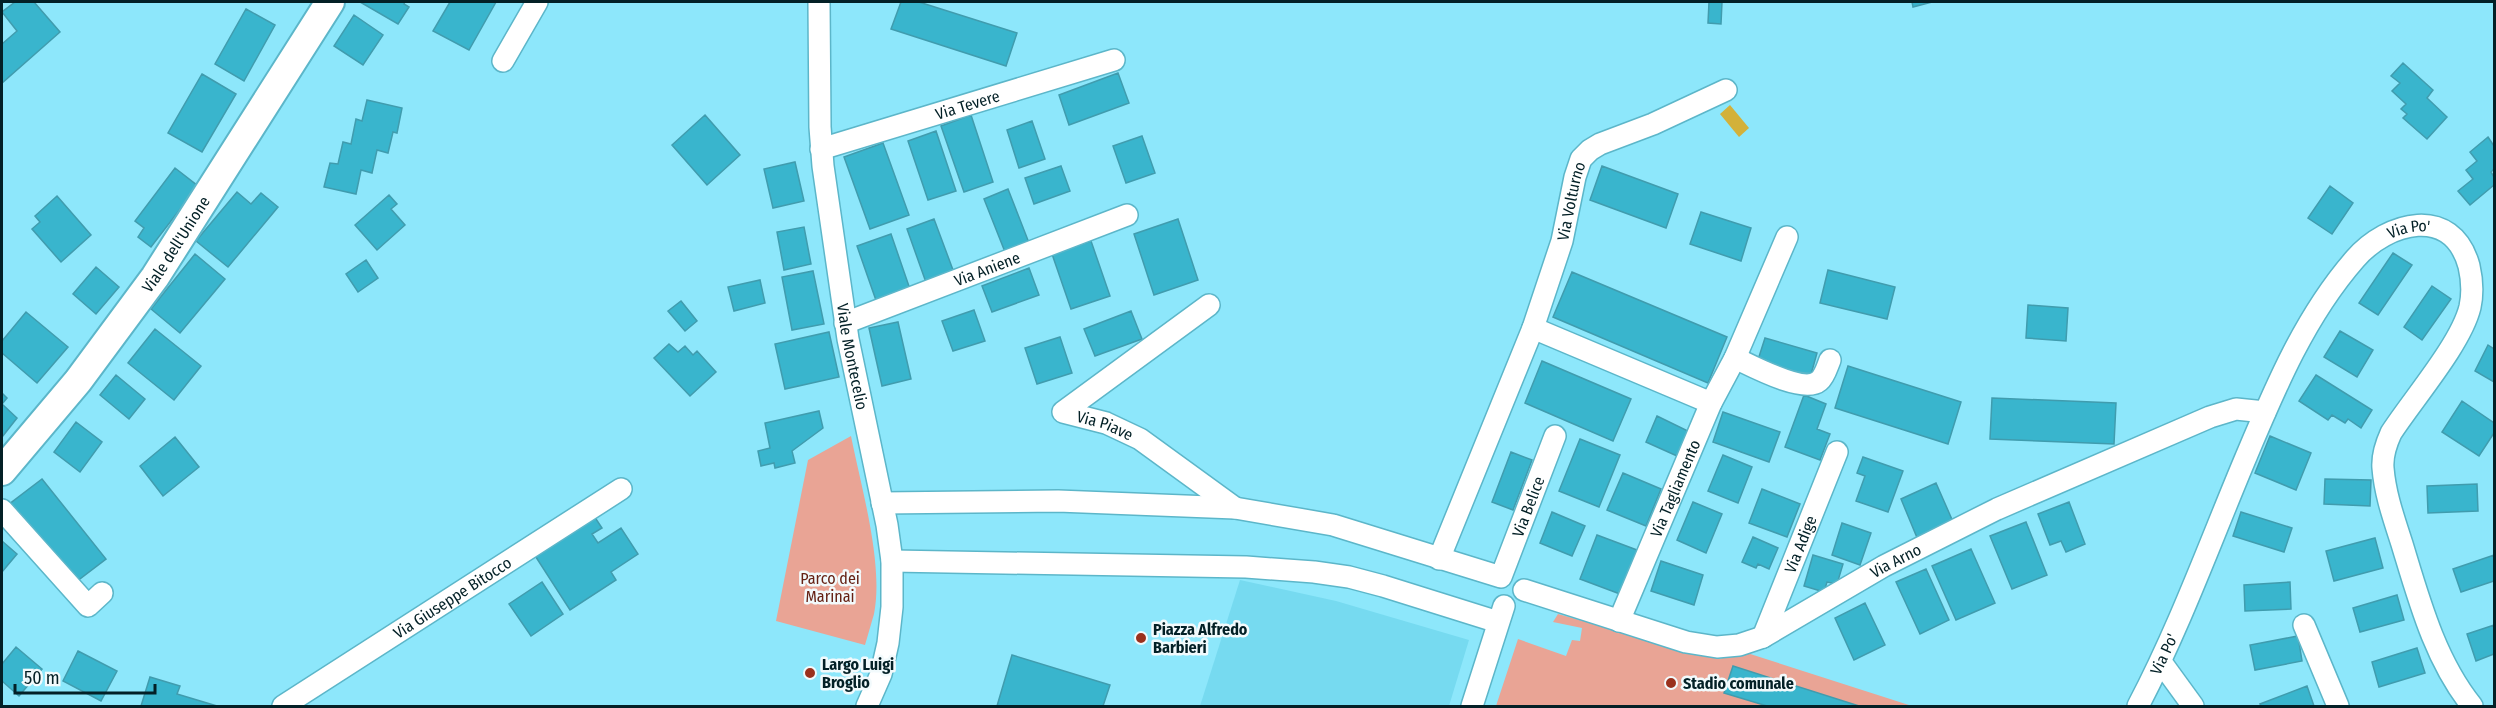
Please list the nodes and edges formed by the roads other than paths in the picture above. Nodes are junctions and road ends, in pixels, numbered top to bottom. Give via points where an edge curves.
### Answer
1 (330, 2) edge
2 (537, 2) edge
3 (819, 2) edge
4 (1114, 60) dead end
5 (503, 61) dead end
6 (1726, 90) dead end
7 (821, 149) junction
8 (1127, 215) dead end
9 (1787, 237) dead end
10 (1209, 305) dead end
11 (845, 323) junction
12 (1533, 328) junction
13 (1735, 358) junction
14 (1830, 360) dead end
15 (1711, 403) junction
16 (2265, 412) junction
17 (1555, 436) dead end
18 (1837, 452) dead end
19 (2, 471) edge
20 (621, 489) dead end
21 (882, 503) junction
22 (1235, 507) junction
23 (2, 510) edge
24 (1439, 559) junction
25 (892, 561) junction
26 (1501, 577) junction
27 (1524, 590) junction
28 (102, 593) dead end
29 (1501, 614) junction
30 (1619, 621) junction
31 (2304, 625) dead end
32 (1763, 637) junction
33 (2161, 662) junction
34 (283, 706) edge
35 (867, 706) edge
36 (1472, 706) edge
37 (2138, 706) edge
38 (2193, 706) edge
39 (2338, 706) edge
40 (2472, 706) edge

1 - 19 main road, Viale dell'Unione via 155,277 78,381
2 - 5 street
3 - 7 street, Viale Montecelio
4 - 7 street, Via Tevere
6 - 12 street, Via Volturno via 1585,154 1578,166 1562,241
7 - 11 street, Viale Montecelio
8 - 11 street, Via Aniene
9 - 13 street, Via Tagliamento
10 - 22 street, Via Piave via 1063,412 1106,423 1140,439
11 - 21 street, Viale Montecelio
12 - 15 street
12 - 24 street, Via Volturno
13 - 14 street via 1807,385 1821,379
13 - 15 street, Via Tagliamento
15 - 30 street, Via Tagliamento
16 - 32 street, Via Arno via 2236,409 2210,417 1997,509 1884,566
16 - 33 street, Via Po'
16 - 40 street, Via Po' via 2309,324 2366,247 2386,233 2409,226 2429,226 2451,237 2469,266 2469,312 2391,433 2383,468 2394,519 2431,630 2452,678
17 - 26 street, Via Belice
18 - 32 street, Via Adige
20 - 34 street, Via Giuseppe Bitocco
21 - 22 street via 1058,501
21 - 25 street, Viale Montecelio
22 - 24 street via 1333,525
23 - 28 street via 88,606
24 - 26 street
25 - 29 street via 1246,567 1314,572
25 - 35 street, Viale Montecelio via 888,643 881,674
26 - 27 street via 1513,576
26 - 29 street via 1492,593
27 - 29 street via 1518,604
27 - 30 street, Via Arno
29 - 36 street
30 - 32 street, Via Arno via 1709,646 1732,647
31 - 39 street
33 - 37 street, Via Po'
33 - 38 street

